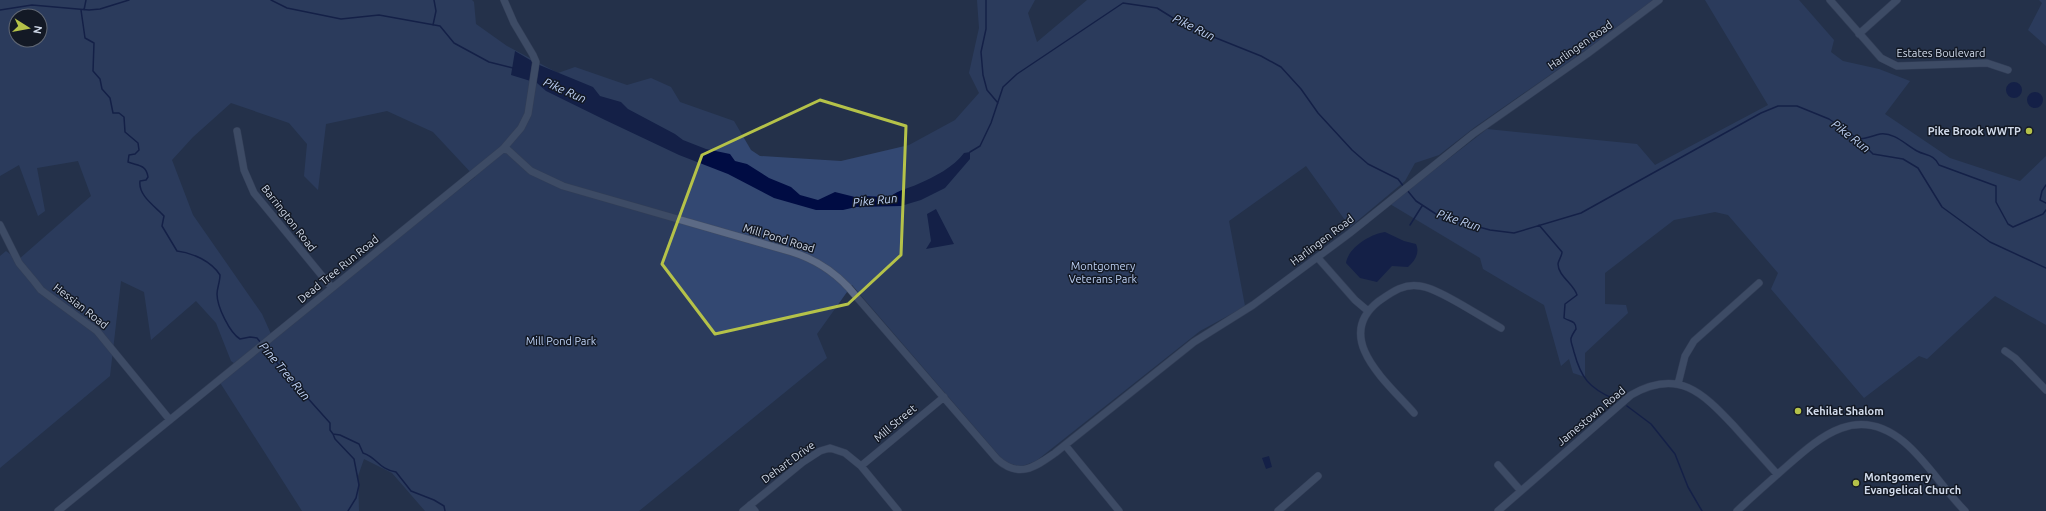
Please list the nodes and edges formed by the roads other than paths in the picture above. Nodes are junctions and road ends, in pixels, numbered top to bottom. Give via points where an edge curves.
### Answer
1 (504, 0) edge
2 (1659, 0) edge
3 (1830, 0) edge
4 (1897, 0) edge
5 (1859, 34) junction
6 (2008, 70) dead end
7 (237, 131) dead end
8 (503, 149) junction
9 (0, 225) edge
10 (1318, 258) junction
11 (1759, 283) dead end
12 (332, 288) junction
13 (1368, 311) junction
14 (1501, 328) dead end
15 (2005, 351) dead end
16 (1678, 384) junction
17 (2046, 390) edge
18 (944, 397) junction
19 (1414, 414) dead end
20 (170, 420) junction
21 (1065, 445) junction
22 (1498, 465) dead end
23 (861, 466) junction
24 (1777, 474) junction
25 (1318, 476) dead end
26 (1521, 491) junction
27 (750, 505) junction
28 (58, 511) edge
29 (743, 511) edge
30 (755, 511) edge
31 (898, 511) edge
32 (1119, 511) edge
33 (1278, 511) edge
34 (1498, 511) edge
35 (1737, 511) edge
36 (1965, 511) edge

1 - 8 street, Dead Tree Run Road via 536,62 526,118
2 - 10 street, Harlingen Road via 1473,134
3 - 5 street, Estates Boulevard
4 - 5 street
5 - 6 street, Estates Boulevard via 1881,58 1893,65 1987,63
7 - 12 street, Barrington Road via 244,170 254,193
8 - 12 street, Dead Tree Run Road
8 - 18 street, Mill Pond Road via 508,150 537,174 563,186 816,261 848,286
9 - 20 street, Hessian Road via 19,263 41,290 97,330
10 - 13 street via 1351,296
10 - 21 street, Harlingen Road via 1253,305 1194,342
11 - 16 street via 1694,341 1685,356
12 - 20 street, Dead Tree Run Road
13 - 14 street via 1398,288 1420,286 1436,291
13 - 19 street via 1361,335 1363,352
15 - 17 street
16 - 24 street, Jamestown Road via 1695,390 1709,400
16 - 26 street, Jamestown Road via 1653,386 1631,396
18 - 21 street, Mill Pond Road via 997,459 1009,468 1031,468
18 - 23 street, Mill Street
20 - 28 street, Dead Tree Run Road
21 - 32 street
22 - 26 street
23 - 27 street, Dehart Drive via 845,453 835,449 820,451
23 - 31 street, Dehart Drive
24 - 35 street
24 - 36 street via 1827,433 1852,425 1870,426 1892,434 1904,442
25 - 33 street
26 - 34 street, Jamestown Road
27 - 29 street, Dehart Drive
27 - 30 street

